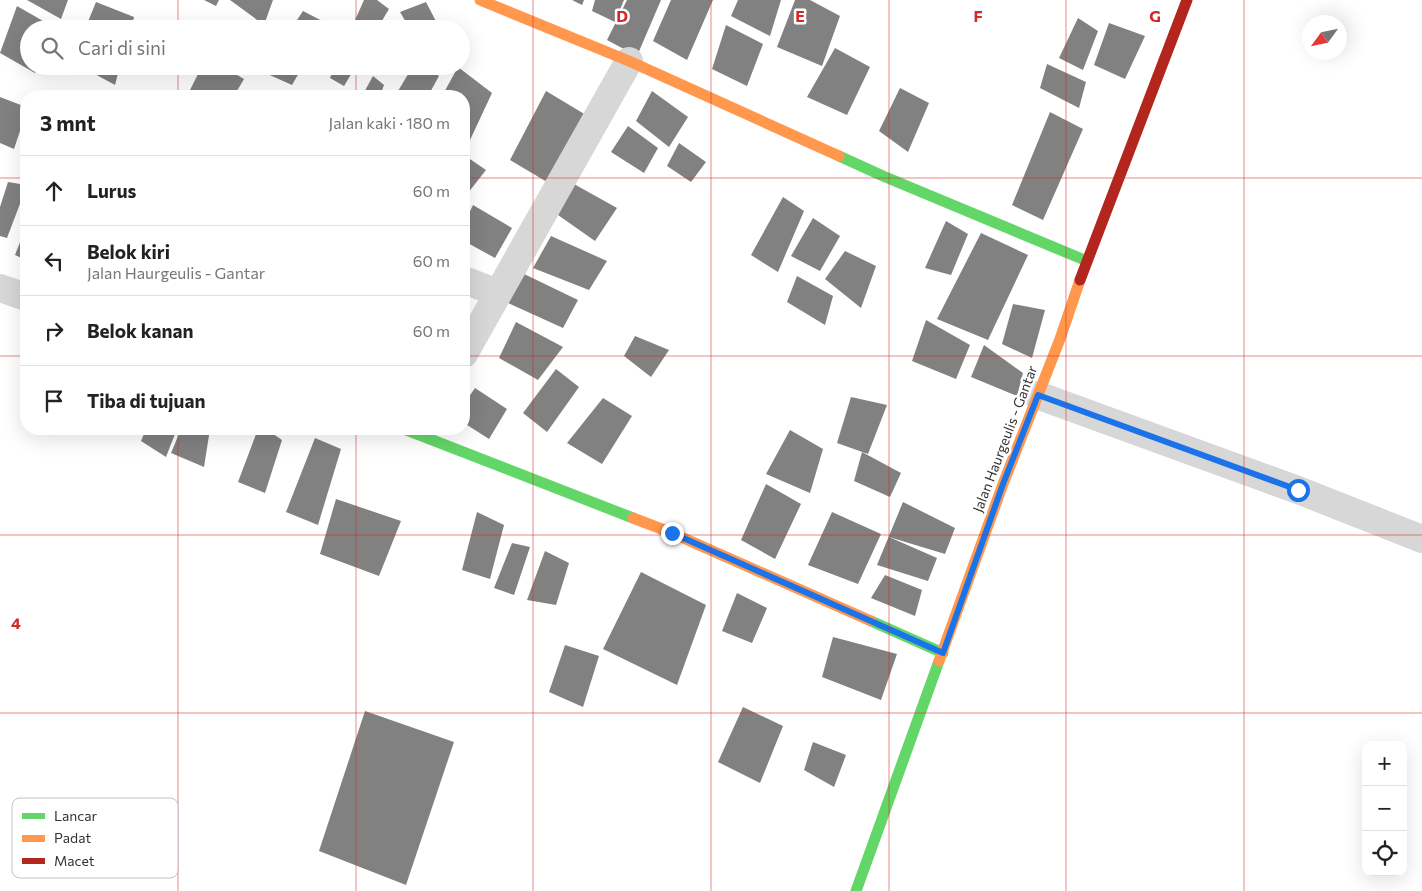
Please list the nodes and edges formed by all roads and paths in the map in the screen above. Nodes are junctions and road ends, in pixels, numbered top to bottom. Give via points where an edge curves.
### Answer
1 (480, 0) edge
2 (1187, 0) edge
3 (629, 61) junction
4 (1087, 261) junction
5 (470, 282) edge
6 (0, 288) edge
7 (498, 293) junction
8 (20, 295) edge
9 (470, 343) edge
10 (1038, 395) junction
11 (425, 435) edge
12 (1422, 539) edge
13 (943, 653) junction
14 (856, 891) edge

1 - 3 street
2 - 4 street, Jalan Haurgeulis - Gantar
3 - 4 street via 883,176
3 - 7 street
4 - 10 street, Jalan Haurgeulis - Gantar
5 - 7 street
6 - 8 street
7 - 9 street
10 - 12 street
10 - 13 street, Jalan Haurgeulis - Gantar
11 - 13 street via 672,533
13 - 14 street, Jalan Haurgeulis - Gantar

